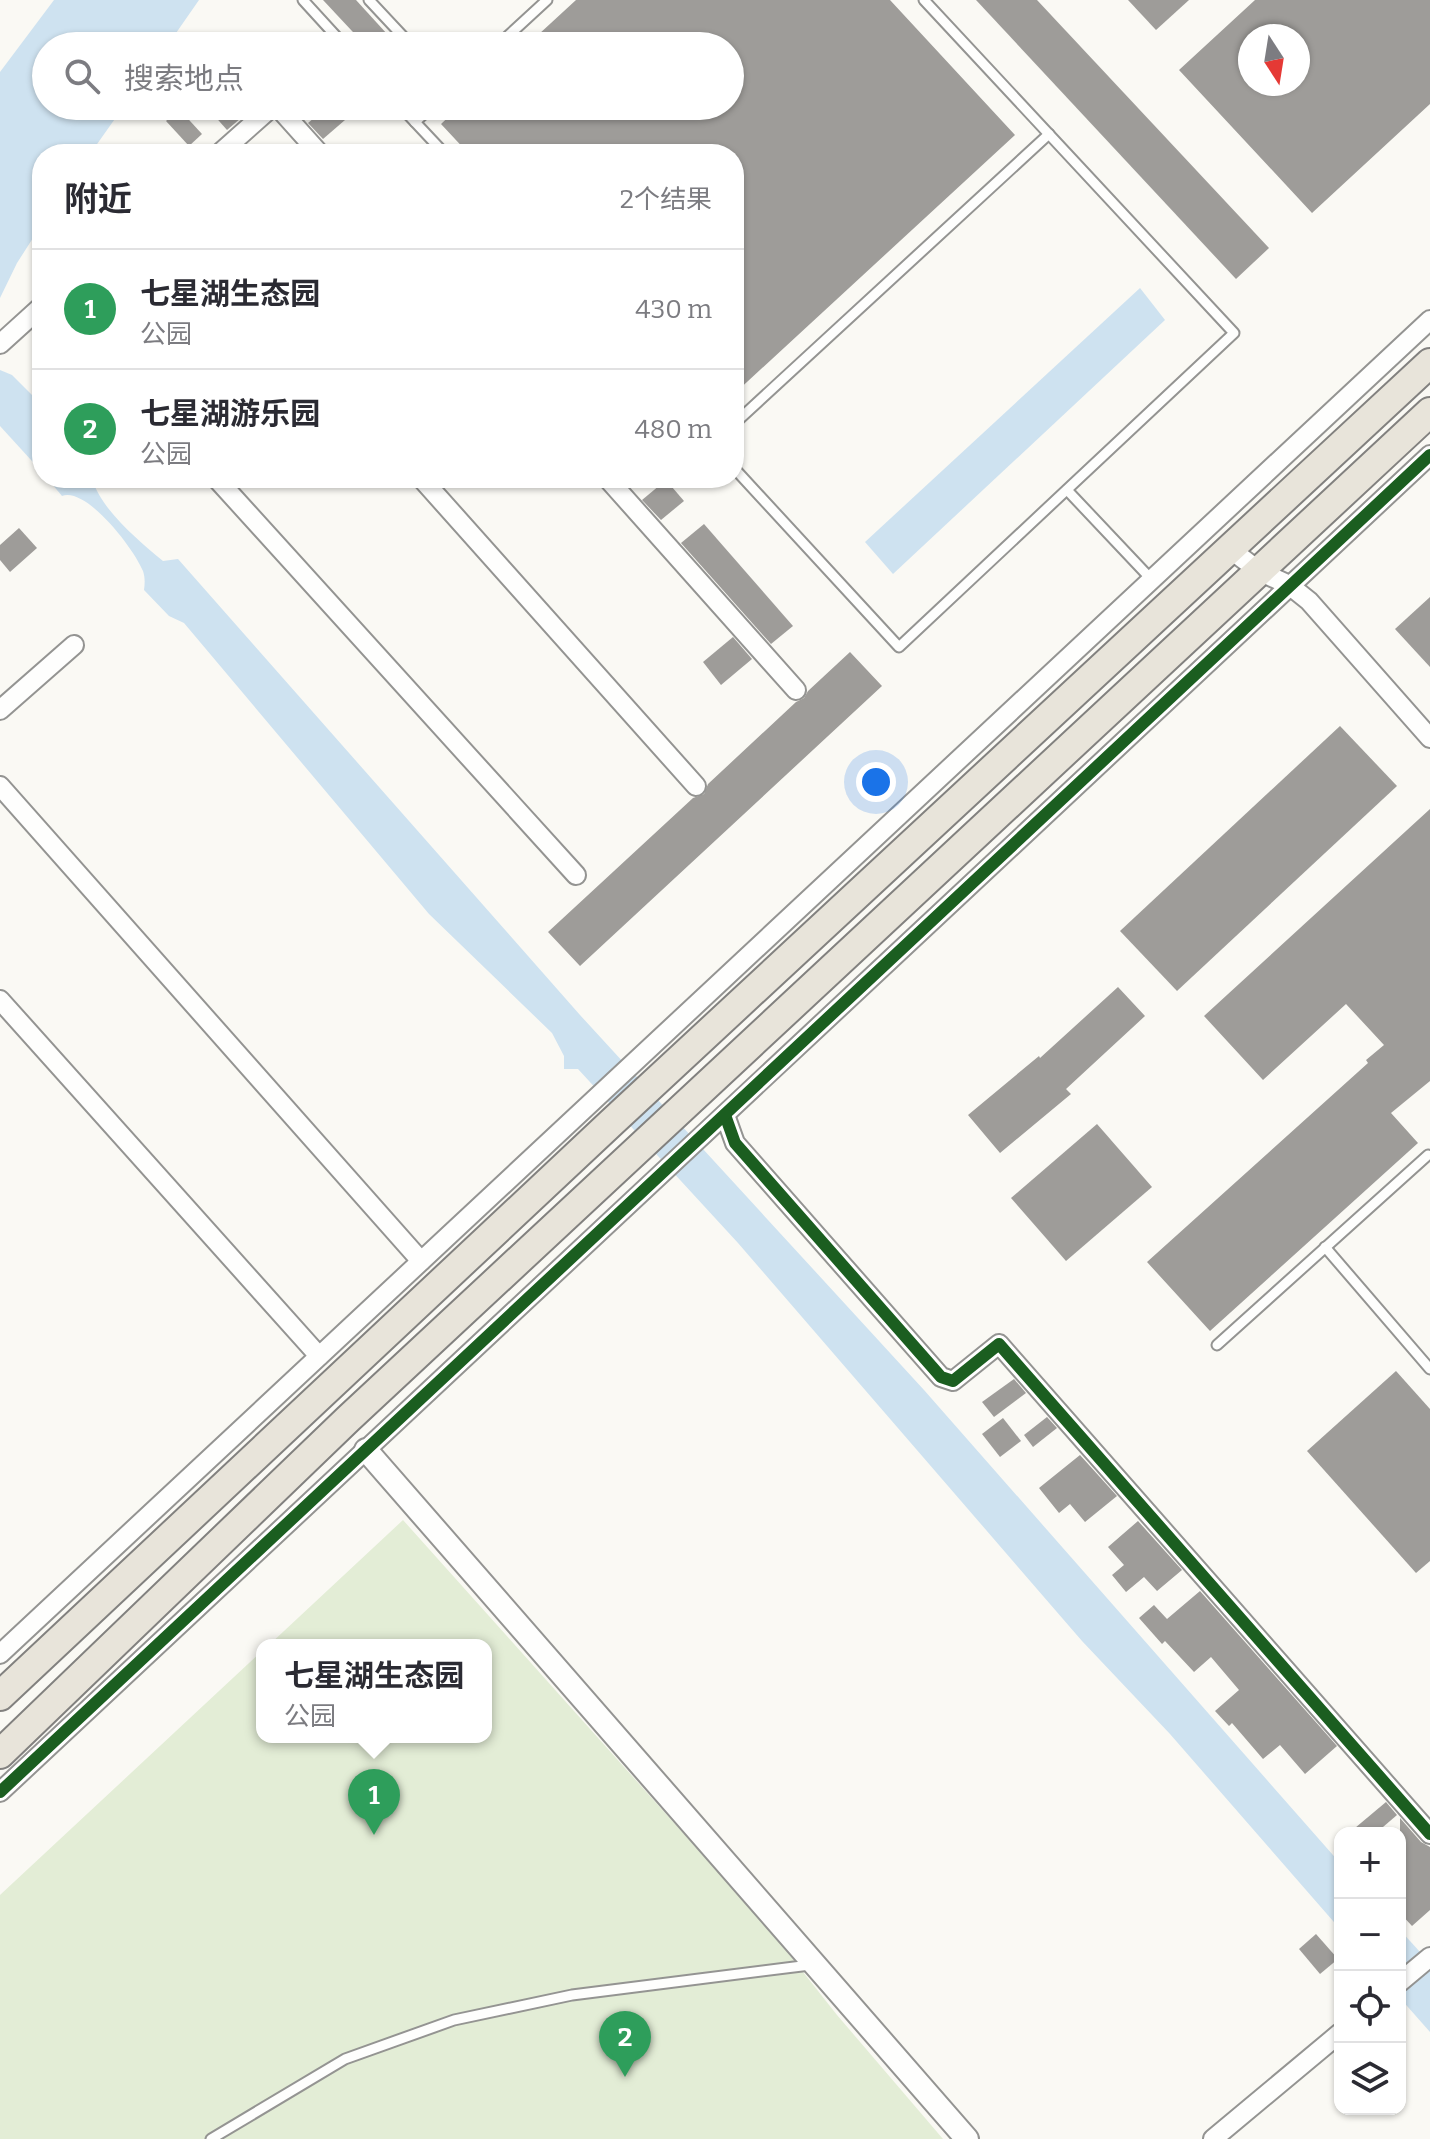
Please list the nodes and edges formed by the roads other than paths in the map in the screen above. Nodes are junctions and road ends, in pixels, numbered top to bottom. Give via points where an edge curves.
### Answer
1 (303, 0) edge
2 (369, 0) edge
3 (547, 0) edge
4 (924, 0) edge
5 (332, 32) edge
6 (399, 32) edge
7 (512, 32) edge
8 (259, 120) edge
9 (288, 120) edge
10 (417, 120) edge
11 (415, 122) joint
12 (1049, 134) junction
13 (231, 144) edge
14 (311, 144) edge
15 (436, 144) edge
16 (32, 315) edge
17 (1430, 320) edge
18 (0, 344) edge
19 (1430, 363) edge
20 (1430, 412) edge
21 (744, 415) edge
22 (1430, 455) edge
23 (744, 479) edge
24 (225, 488) edge
25 (430, 488) edge
26 (616, 488) edge
27 (1067, 490) junction
28 (1230, 549) junction
29 (1259, 571) junction
30 (1152, 580) junction
31 (1289, 585) junction
32 (1173, 602) junction
33 (74, 645) dead end
34 (796, 690) dead end
35 (0, 710) edge
36 (1430, 738) edge
37 (0, 786) edge
38 (696, 786) dead end
39 (576, 875) dead end
40 (0, 1000) edge
41 (725, 1115) junction
42 (1428, 1155) dead end
43 (1325, 1247) junction
44 (421, 1261) junction
45 (1217, 1345) dead end
46 (319, 1356) junction
47 (1430, 1369) edge
48 (366, 1450) junction
49 (0, 1654) edge
50 (0, 1696) edge
51 (0, 1754) edge
52 (0, 1792) edge
53 (1430, 1834) edge
54 (1430, 1957) edge
55 (814, 1964) junction
56 (1406, 1977) edge
57 (1334, 2038) edge
58 (211, 2139) edge
59 (967, 2139) edge
60 (1213, 2139) edge

1 - 5 lane
2 - 6 lane
3 - 7 lane
4 - 12 lane
8 - 13 street
9 - 14 street
10 - 11 lane
11 - 15 lane
12 - 21 lane
12 - 27 lane via 1234,333
16 - 18 street
17 - 30 street
19 - 28 highway
20 - 29 highway
22 - 31 street
23 - 27 lane via 899,647
24 - 39 street
25 - 38 street
26 - 34 street
27 - 30 lane
28 - 29 street
28 - 32 highway
29 - 31 street
29 - 51 highway via 348,1419
30 - 32 street
30 - 44 street
31 - 36 street
31 - 41 street
32 - 50 highway
33 - 35 street
37 - 44 street
40 - 46 street
41 - 48 street
41 - 53 street via 735,1143 941,1377 953,1381 999,1344
42 - 43 lane
43 - 45 lane
43 - 47 lane
44 - 46 street
46 - 49 street
48 - 52 street
48 - 55 street
54 - 56 street
55 - 58 lane via 572,1995 454,2020 345,2059
55 - 59 street
57 - 60 street

